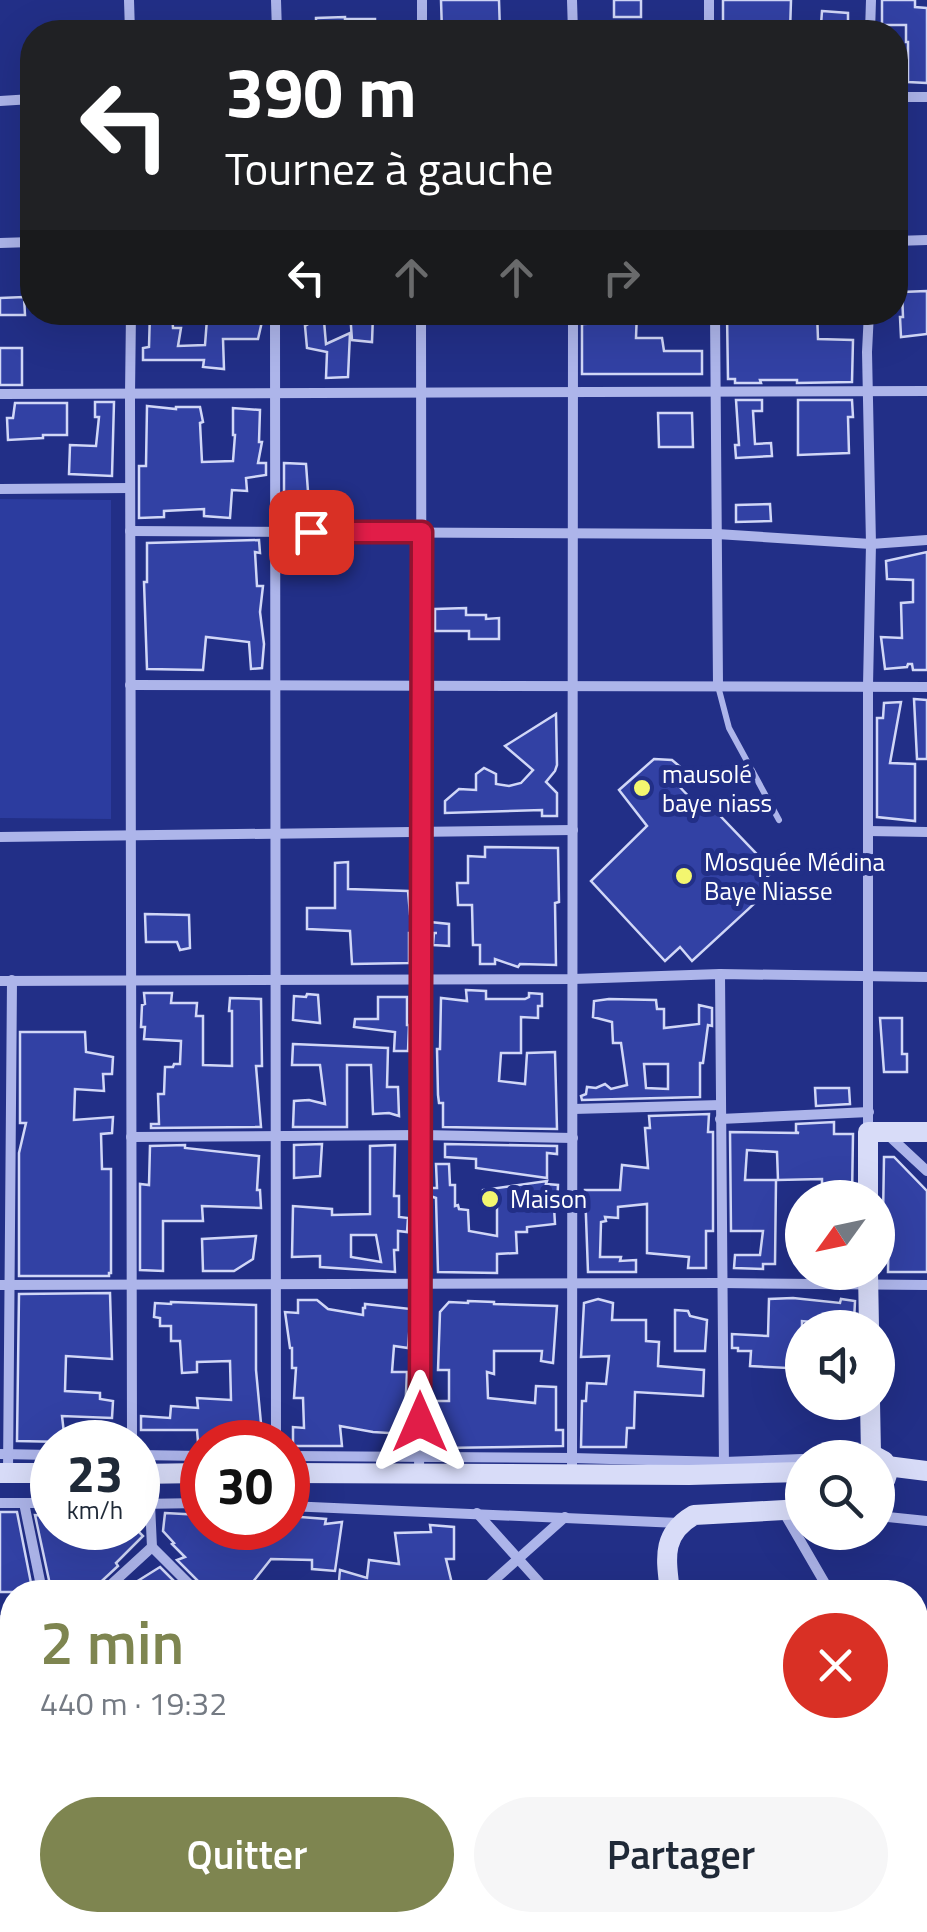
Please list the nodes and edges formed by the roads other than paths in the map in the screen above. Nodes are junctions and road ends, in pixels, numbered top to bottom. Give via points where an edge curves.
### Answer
1 (131, 325) edge
2 (276, 325) edge
3 (422, 325) edge
4 (573, 325) edge
5 (716, 325) edge
6 (868, 325) edge
7 (573, 392) junction
8 (716, 392) junction
9 (868, 392) junction
10 (927, 392) edge
11 (274, 393) junction
12 (421, 393) junction
13 (0, 394) edge
14 (130, 394) junction
15 (130, 488) junction
16 (0, 489) edge
17 (130, 531) junction
18 (274, 532) junction
19 (422, 532) junction
20 (573, 533) junction
21 (717, 534) junction
22 (927, 540) edge
23 (871, 544) junction
24 (130, 685) junction
25 (274, 685) junction
26 (421, 685) junction
27 (573, 685) junction
28 (718, 685) junction
29 (868, 686) junction
30 (927, 687) edge
31 (779, 820) dead end
32 (573, 830) junction
33 (868, 831) junction
34 (421, 832) junction
35 (927, 832) edge
36 (274, 834) junction
37 (130, 836) junction
38 (0, 837) edge
39 (720, 974) junction
40 (867, 976) junction
41 (927, 977) edge
42 (275, 979) junction
43 (421, 979) junction
44 (572, 979) junction
45 (6, 980) edge
46 (131, 980) junction
47 (720, 1106) junction
48 (572, 1109) junction
49 (720, 1118) junction
50 (874, 1125) junction
51 (927, 1132) edge
52 (422, 1136) junction
53 (131, 1137) junction
54 (275, 1138) junction
55 (572, 1138) junction
56 (927, 1171) edge
57 (869, 1180) edge
58 (785, 1281) edge
59 (895, 1282) edge
60 (722, 1283) junction
61 (131, 1284) junction
62 (276, 1284) junction
63 (420, 1284) junction
64 (572, 1284) junction
65 (5, 1285) edge
66 (927, 1285) edge
67 (132, 1420) edge
68 (276, 1420) edge
69 (310, 1458) edge
70 (30, 1459) edge
71 (785, 1460) edge
72 (5, 1464) edge
73 (420, 1466) junction
74 (572, 1466) junction
75 (895, 1468) edge
76 (30, 1469) edge
77 (724, 1469) junction
78 (921, 1470) edge
79 (785, 1471) edge
80 (310, 1472) edge
81 (0, 1502) edge
82 (24, 1503) junction
83 (30, 1503) edge
84 (310, 1507) edge
85 (785, 1510) edge
86 (476, 1512) junction
87 (565, 1516) junction
88 (895, 1517) edge
89 (927, 1520) edge
90 (680, 1523) junction
91 (148, 1550) edge
92 (156, 1550) edge
93 (811, 1550) edge
94 (518, 1559) junction
95 (40, 1580) edge
96 (116, 1580) edge
97 (185, 1580) edge
98 (494, 1580) edge
99 (537, 1580) edge
100 (669, 1580) edge
101 (825, 1580) edge

1 - 14 street
2 - 11 street
3 - 12 street
4 - 7 street
5 - 8 street
6 - 9 street
7 - 8 street
7 - 12 street
7 - 20 street
8 - 9 street
8 - 21 street
9 - 10 street
9 - 23 street
11 - 12 street
11 - 14 street
11 - 18 street
12 - 19 street
13 - 14 street
14 - 15 street
15 - 16 street
15 - 17 street
17 - 18 street
17 - 24 street
18 - 19 street
18 - 25 street
19 - 20 street
19 - 26 street
20 - 21 street
20 - 27 street
21 - 23 street
21 - 28 street
22 - 23 street
23 - 29 street
24 - 25 street
24 - 37 street
25 - 26 street
25 - 36 street
26 - 27 street
26 - 34 street
27 - 28 street
27 - 32 street
28 - 29 street
28 - 31 lane via 729,728
29 - 30 street
29 - 33 street
32 - 34 street
32 - 44 street
33 - 35 street
33 - 40 street
34 - 36 street
34 - 43 street
36 - 37 street
36 - 42 street
37 - 38 street
37 - 46 street
39 - 40 street
39 - 44 street
39 - 47 street
40 - 41 street
40 - 50 street
42 - 43 street
42 - 46 street
42 - 54 street
43 - 44 street
43 - 52 street
44 - 48 street
45 - 46 street
45 - 65 street
46 - 53 street
47 - 48 street
47 - 49 street
48 - 55 street
49 - 50 street
49 - 60 street
50 - 51 street
50 - 56 street
50 - 57 street
52 - 54 street
52 - 55 street
52 - 63 street
53 - 54 street
53 - 61 street
54 - 62 street
55 - 64 street
58 - 60 street
59 - 66 street
60 - 64 street
60 - 77 street
61 - 62 street
61 - 65 street
61 - 67 street
62 - 63 street
62 - 68 street
63 - 64 street
63 - 73 street
64 - 74 street
65 - 72 street
69 - 73 street
70 - 72 street
71 - 77 street
72 - 76 street
73 - 74 street
73 - 80 street
74 - 77 street
75 - 78 street
77 - 79 street
81 - 82 street
82 - 83 street
82 - 95 street
84 - 86 street
85 - 90 street via 694,1514
86 - 87 street
86 - 94 street
87 - 90 street
87 - 94 street
88 - 89 street
90 - 100 street via 668,1550
91 - 96 street
92 - 97 street
93 - 101 street
94 - 98 street
94 - 99 street

